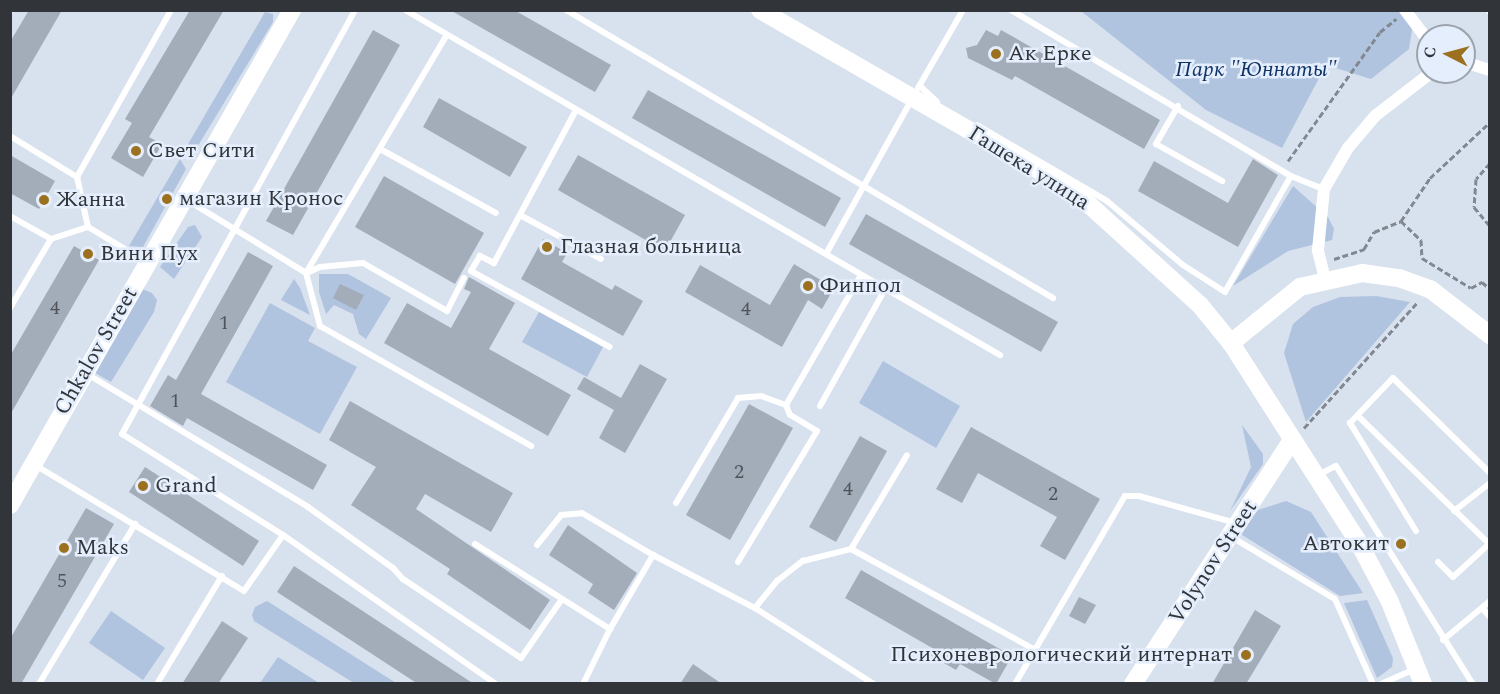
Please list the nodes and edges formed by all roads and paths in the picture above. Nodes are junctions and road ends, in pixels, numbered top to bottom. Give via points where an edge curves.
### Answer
1 (171, 10) edge
2 (292, 10) edge
3 (355, 10) edge
4 (405, 10) edge
5 (566, 10) edge
6 (760, 10) edge
7 (963, 10) edge
8 (1011, 10) edge
9 (1408, 13) edge
10 (447, 35) junction
11 (1416, 84) edge
12 (916, 91) junction
13 (1178, 106) junction
14 (576, 110) junction
15 (1490, 123) edge
16 (10, 136) edge
17 (382, 150) junction
18 (1490, 163) edge
19 (1282, 170) junction
20 (1291, 176) junction
21 (77, 177) junction
22 (1222, 181) dead end
23 (864, 187) junction
24 (1324, 189) junction
25 (184, 198) junction
26 (496, 213) dead end
27 (520, 215) junction
28 (10, 216) edge
29 (1401, 221) junction
30 (1490, 226) edge
31 (88, 227) junction
32 (236, 227) junction
33 (51, 239) junction
34 (826, 255) junction
35 (601, 259) dead end
36 (147, 262) junction
37 (1323, 271) junction
38 (306, 273) junction
39 (861, 274) junction
40 (464, 278) dead end
41 (885, 289) junction
42 (1430, 289) junction
43 (1490, 289) edge
44 (1053, 298) dead end
45 (10, 308) edge
46 (1490, 335) edge
47 (1231, 344) junction
48 (610, 347) dead end
49 (1000, 355) dead end
50 (84, 372) junction
51 (138, 405) junction
52 (786, 405) junction
53 (820, 406) dead end
54 (1358, 416) junction
55 (1293, 441) junction
56 (531, 446) dead end
57 (907, 455) dead end
58 (32, 463) junction
59 (1490, 473) edge
60 (1315, 477) junction
61 (1490, 483) edge
62 (676, 503) dead end
63 (10, 505) edge
64 (1454, 512) junction
65 (135, 524) junction
66 (1233, 529) junction
67 (1416, 531) dead end
68 (283, 536) junction
69 (475, 544) dead end
70 (537, 545) dead end
71 (1489, 545) edge
72 (851, 549) junction
73 (653, 555) junction
74 (738, 562) dead end
75 (1438, 562) dead end
76 (222, 576) junction
77 (562, 598) junction
78 (1490, 601) edge
79 (755, 608) junction
80 (1482, 608) junction
81 (1490, 617) edge
82 (610, 629) junction
83 (1443, 640) junction
84 (1034, 649) junction
85 (1421, 676) edge
86 (39, 684) edge
87 (157, 684) edge
88 (496, 684) edge
89 (583, 684) edge
90 (874, 684) edge
91 (1015, 684) edge
92 (1134, 684) edge
93 (1373, 684) edge
94 (1381, 684) edge
95 (1473, 684) edge

1 - 21 lane
2 - 25 street, Chkalov Street
3 - 32 lane
4 - 10 lane
5 - 23 lane
6 - 12 street, Гашека улица
7 - 12 lane
8 - 13 lane
9 - 19 path via 1380,32
10 - 14 lane
10 - 17 lane
11 - 24 street via 1375,116 1348,148
12 - 20 lane via 1107,201 1183,265 1226,292
12 - 23 lane
12 - 47 street, Гашека улица via 1073,190 1200,305
13 - 19 lane
13 - 22 lane via 1156,144
14 - 27 lane
14 - 34 lane
15 - 29 path via 1430,178
16 - 21 lane
17 - 26 lane
17 - 38 lane
18 - 30 path via 1476,180 1474,207
19 - 20 lane
20 - 24 lane
21 - 31 lane
23 - 34 lane
23 - 44 lane
24 - 37 street via 1318,221
25 - 32 lane
25 - 36 street, Chkalov Street
27 - 35 lane
27 - 48 lane via 494,263 480,256 471,271
28 - 33 lane
29 - 37 path via 1374,232 1364,249
29 - 43 path via 1421,240 1422,258 1471,288 1482,282
31 - 33 lane
31 - 36 lane
32 - 38 lane
32 - 51 lane
33 - 45 lane
34 - 39 lane
36 - 50 street, Chkalov Street
37 - 42 street via 1399,278
37 - 47 street
38 - 40 lane via 320,267 363,263 447,311
38 - 56 lane via 320,326
39 - 41 lane
39 - 52 lane
41 - 49 lane
41 - 53 lane
42 - 46 street
42 - 55 path
47 - 55 street, Гашека улица
50 - 51 lane
50 - 58 street, Chkalov Street
51 - 68 lane via 122,434
51 - 77 lane via 308,507 403,579 521,658
52 - 62 lane via 761,396 738,398
52 - 74 lane via 789,415 816,431
54 - 59 lane via 1393,378
54 - 64 lane
54 - 67 lane via 1350,423
55 - 60 street, Гашека улица
55 - 66 street, Volynov Street
57 - 72 lane
58 - 63 street, Chkalov Street
58 - 65 lane
60 - 83 lane via 1336,466
60 - 85 street, Гашека улица via 1360,545
61 - 64 lane
64 - 71 lane
65 - 76 lane
65 - 86 lane
66 - 84 lane via 1139,496 1125,496
66 - 92 street, Volynov Street
66 - 93 lane via 1335,599
68 - 76 lane via 244,591
68 - 88 lane
69 - 77 lane
70 - 73 lane via 561,515 571,511 582,513
71 - 75 lane via 1454,577
72 - 79 lane via 803,561 777,581
72 - 84 lane
73 - 79 lane
73 - 82 lane
76 - 87 lane
77 - 82 lane
78 - 80 lane
79 - 90 lane
80 - 81 lane
80 - 83 lane
82 - 89 lane
83 - 95 lane
84 - 91 lane
85 - 94 lane

